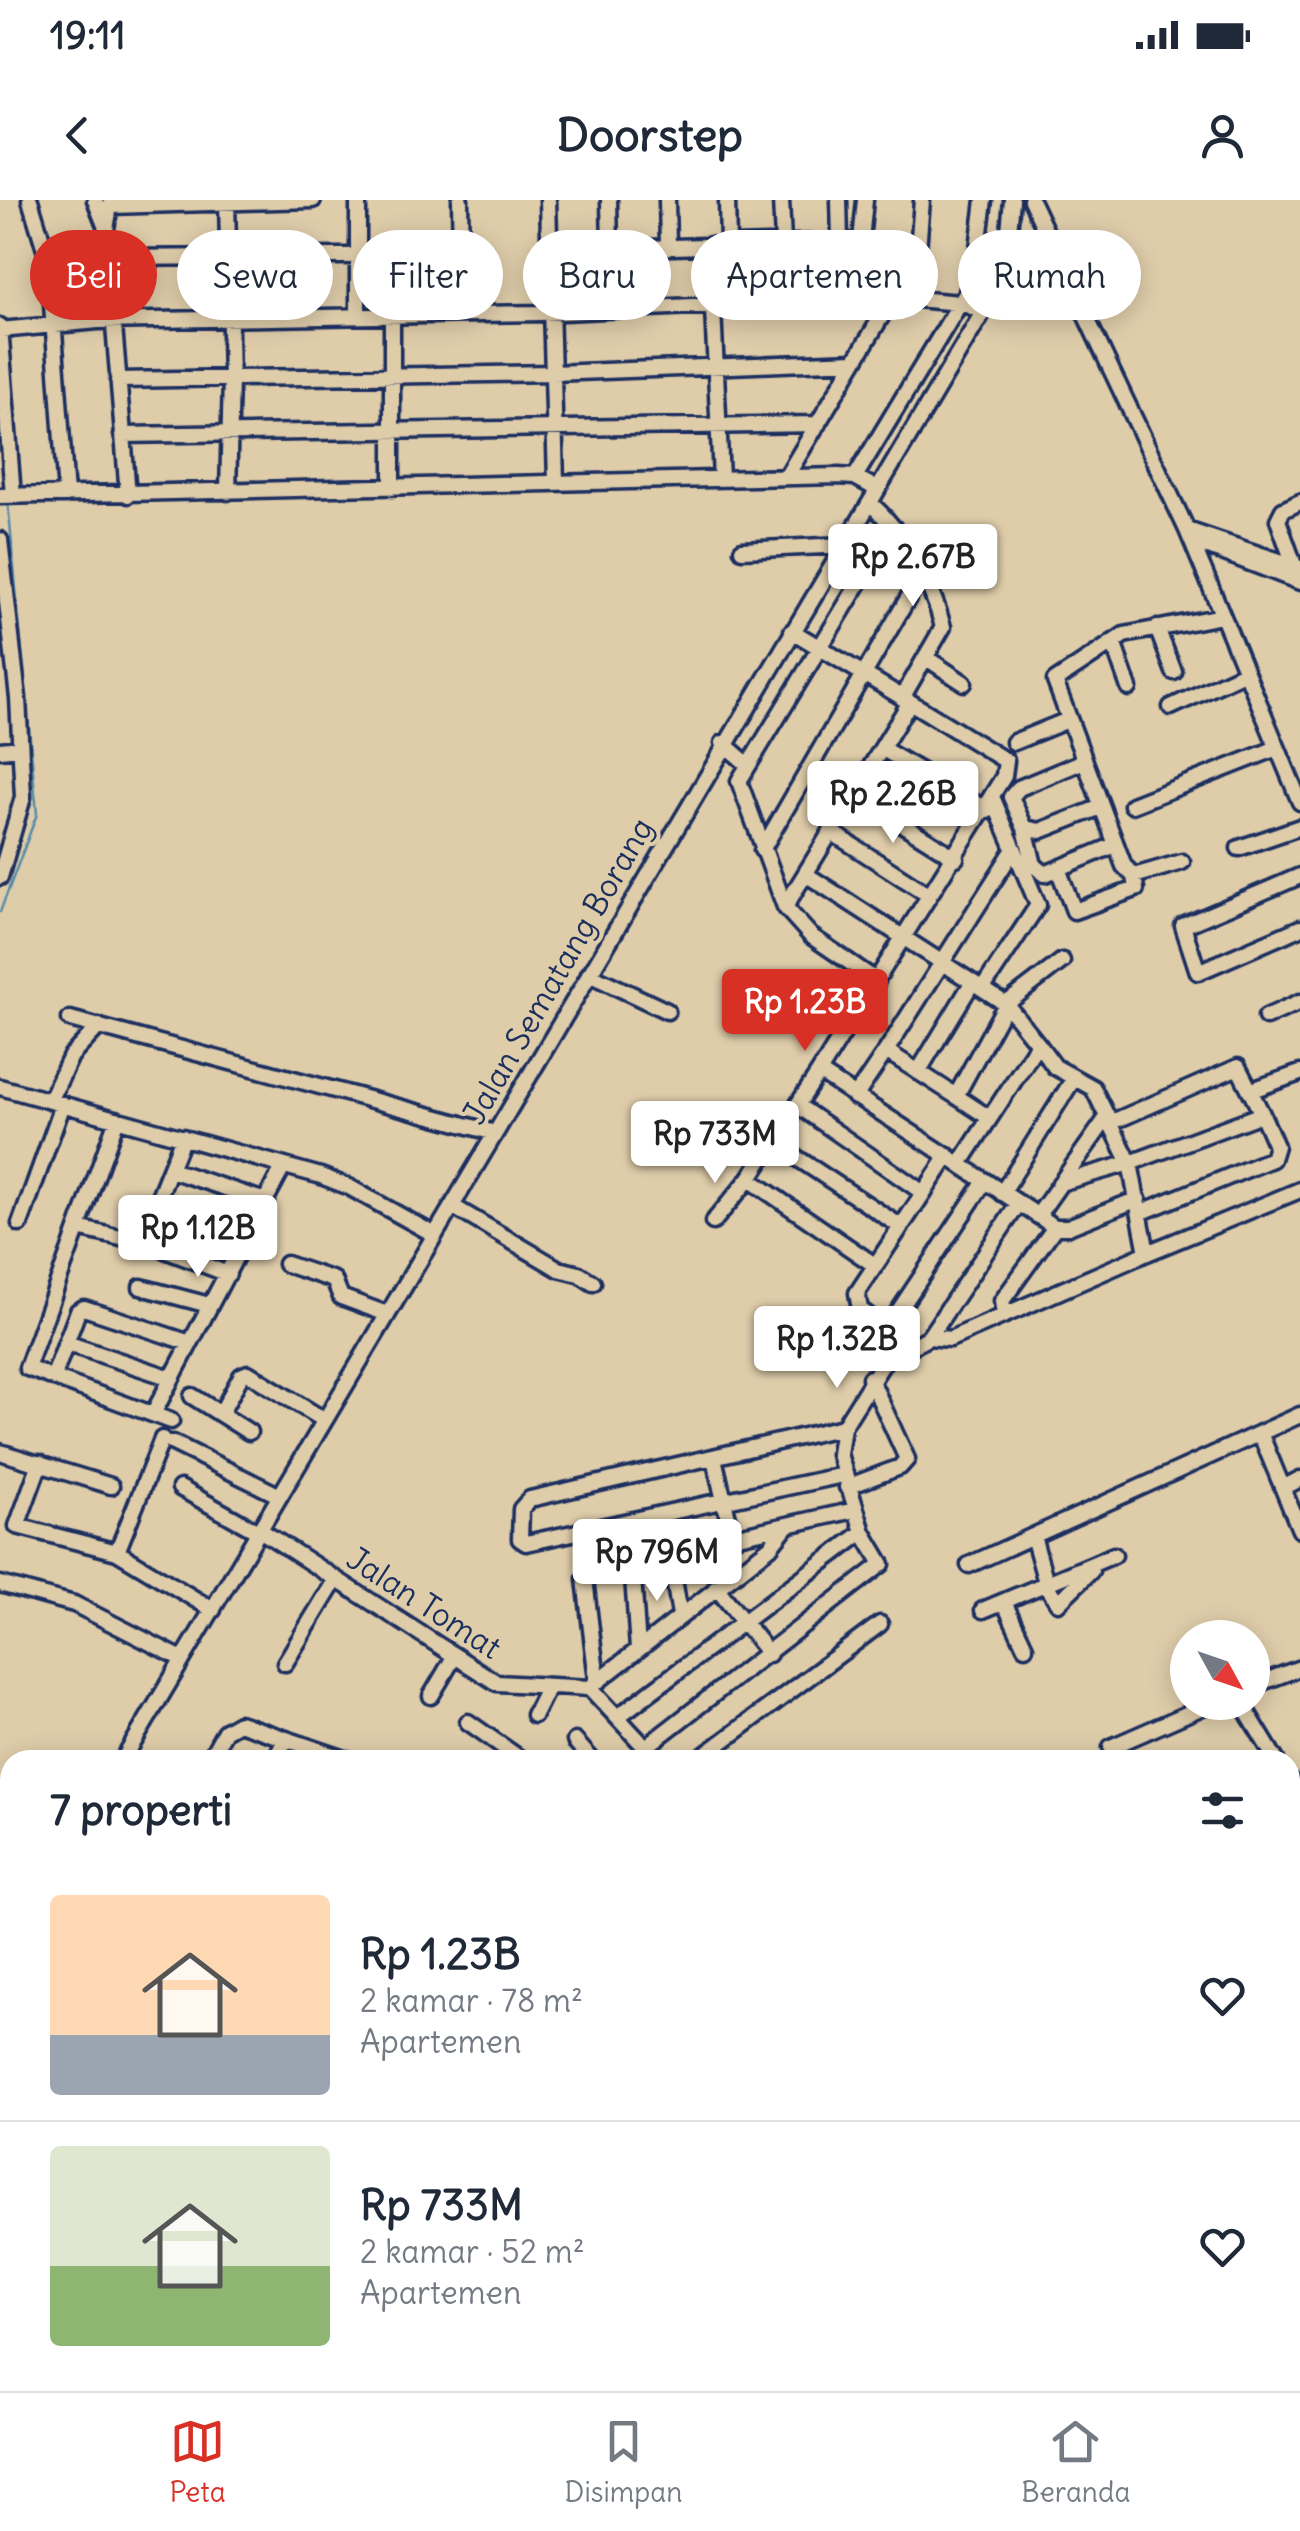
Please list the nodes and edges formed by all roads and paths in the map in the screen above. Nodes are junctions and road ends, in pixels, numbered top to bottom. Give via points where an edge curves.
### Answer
1 (30, 200) edge
2 (96, 200) edge
3 (313, 200) edge
4 (358, 200) edge
5 (460, 200) edge
6 (548, 200) edge
7 (609, 200) edge
8 (667, 200) edge
9 (727, 200) edge
10 (781, 200) edge
11 (839, 200) edge
12 (865, 200) edge
13 (922, 200) edge
14 (984, 200) edge
15 (1012, 200) edge
16 (1031, 200) edge
17 (227, 202) edge
18 (111, 203) edge
19 (106, 229) joint
20 (228, 230) edge
21 (358, 230) edge
22 (461, 230) edge
23 (549, 230) edge
24 (610, 230) edge
25 (668, 230) edge
26 (728, 230) edge
27 (782, 230) edge
28 (840, 230) edge
29 (862, 230) edge
30 (920, 230) edge
31 (980, 230) edge
32 (1009, 230) edge
33 (958, 307) edge
34 (177, 320) edge
35 (230, 320) edge
36 (392, 320) edge
37 (551, 320) edge
38 (714, 320) edge
39 (880, 320) edge
40 (978, 320) edge
41 (112, 322) junction
42 (52, 325) junction
43 (0, 329) edge
44 (856, 362) junction
45 (716, 367) junction
46 (553, 372) junction
47 (391, 376) junction
48 (231, 379) junction
49 (118, 380) junction
50 (818, 424) junction
51 (554, 425) junction
52 (717, 426) junction
53 (391, 430) junction
54 (228, 434) junction
55 (122, 436) junction
56 (786, 476) junction
57 (855, 477) junction
58 (721, 478) junction
59 (556, 482) junction
60 (392, 488) junction
61 (876, 488) junction
62 (228, 492) junction
63 (66, 495) junction
64 (128, 495) junction
65 (6, 496) edge
66 (1300, 502) edge
67 (872, 505) junction
68 (890, 523) junction
69 (1190, 536) junction
70 (0, 540) edge
71 (844, 545) junction
72 (742, 550) dead end
73 (922, 574) junction
74 (1299, 575) edge
75 (2, 576) edge
76 (1222, 616) junction
77 (1157, 628) junction
78 (805, 640) junction
79 (1113, 642) junction
80 (928, 659) junction
81 (7, 670) edge
82 (862, 672) junction
83 (1174, 672) dead end
84 (1246, 672) junction
85 (964, 683) dead end
86 (1129, 688) dead end
87 (906, 700) junction
88 (1171, 707) dead end
89 (1068, 720) junction
90 (1014, 742) dead end
91 (20, 748) junction
92 (1277, 748) junction
93 (883, 749) junction
94 (0, 750) edge
95 (736, 754) junction
96 (1084, 761) junction
97 (854, 794) junction
98 (1300, 802) edge
99 (990, 804) junction
100 (1132, 805) dead end
101 (1100, 807) junction
102 (1300, 827) edge
103 (1025, 828) junction
104 (833, 833) junction
105 (1114, 845) junction
106 (1239, 848) dead end
107 (1014, 849) junction
108 (762, 850) junction
109 (956, 858) junction
110 (1182, 862) dead end
111 (1059, 871) junction
112 (807, 875) junction
113 (1134, 876) junction
114 (1300, 876) edge
115 (0, 877) edge
116 (929, 895) junction
117 (785, 906) junction
118 (1300, 928) edge
119 (903, 937) junction
120 (1062, 962) dead end
121 (940, 964) junction
122 (589, 974) junction
123 (877, 982) junction
124 (977, 986) junction
125 (1300, 1002) edge
126 (1006, 1004) junction
127 (667, 1010) dead end
128 (1266, 1017) dead end
129 (70, 1019) dead end
130 (98, 1026) junction
131 (1038, 1044) junction
132 (886, 1050) junction
133 (819, 1072) junction
134 (918, 1072) junction
135 (1300, 1073) edge
136 (1074, 1078) junction
137 (0, 1087) edge
138 (1252, 1090) junction
139 (956, 1096) junction
140 (855, 1097) junction
141 (56, 1103) junction
142 (797, 1106) junction
143 (1262, 1114) junction
144 (988, 1117) junction
145 (118, 1119) junction
146 (1109, 1120) junction
147 (494, 1133) junction
148 (183, 1136) junction
149 (773, 1142) junction
150 (954, 1160) junction
151 (1130, 1164) junction
152 (282, 1167) junction
153 (171, 1170) junction
154 (750, 1179) junction
155 (985, 1182) junction
156 (1060, 1183) junction
157 (1300, 1190) edge
158 (922, 1192) junction
159 (1002, 1193) junction
160 (265, 1202) junction
161 (1019, 1203) junction
162 (1140, 1205) junction
163 (154, 1207) junction
164 (460, 1211) junction
165 (1038, 1215) junction
166 (713, 1222) dead end
167 (20, 1224) dead end
168 (900, 1226) junction
169 (1054, 1227) junction
170 (78, 1228) junction
171 (435, 1235) junction
172 (246, 1238) junction
173 (125, 1239) dead end
174 (1147, 1253) junction
175 (286, 1264) dead end
176 (873, 1264) junction
177 (228, 1274) junction
178 (593, 1283) dead end
179 (142, 1286) dead end
180 (209, 1305) junction
181 (387, 1314) junction
182 (1004, 1315) junction
183 (889, 1332) junction
184 (929, 1338) junction
185 (190, 1342) junction
186 (66, 1343) junction
187 (53, 1378) junction
188 (171, 1378) junction
189 (870, 1378) junction
190 (192, 1396) dead end
191 (221, 1413) junction
192 (154, 1414) junction
193 (1300, 1415) edge
194 (324, 1420) junction
195 (171, 1421) dead end
196 (842, 1427) junction
197 (250, 1432) dead end
198 (1260, 1433) junction
199 (0, 1452) edge
200 (714, 1458) junction
201 (40, 1464) junction
202 (1300, 1479) edge
203 (845, 1481) junction
204 (112, 1486) dead end
205 (180, 1488) dead end
206 (1283, 1488) junction
207 (280, 1496) junction
208 (726, 1501) junction
209 (855, 1510) junction
210 (0, 1522) edge
211 (17, 1526) junction
212 (785, 1528) junction
213 (1300, 1530) edge
214 (259, 1531) junction
215 (863, 1532) junction
216 (1033, 1536) junction
217 (733, 1539) junction
218 (116, 1552) junction
219 (670, 1555) junction
220 (1114, 1555) dead end
221 (632, 1562) junction
222 (969, 1564) dead end
223 (336, 1580) junction
224 (0, 1584) edge
225 (1048, 1586) junction
226 (716, 1588) junction
227 (1004, 1602) junction
228 (213, 1610) junction
229 (983, 1610) dead end
230 (680, 1616) junction
231 (741, 1621) junction
232 (877, 1626) dead end
233 (1025, 1647) dead end
234 (638, 1649) junction
235 (769, 1654) junction
236 (454, 1657) junction
237 (182, 1660) junction
238 (286, 1664) dead end
239 (1300, 1668) edge
240 (1270, 1679) edge
241 (594, 1684) junction
242 (548, 1687) junction
243 (430, 1696) dead end
244 (534, 1715) dead end
245 (620, 1715) junction
246 (1172, 1720) edge
247 (1251, 1720) edge
248 (468, 1722) dead end
249 (285, 1741) junction
250 (575, 1741) dead end
251 (646, 1746) junction
252 (1111, 1746) dead end
253 (129, 1750) edge
254 (216, 1750) edge
255 (280, 1750) edge
256 (315, 1750) edge
257 (508, 1750) edge
258 (583, 1750) edge
259 (649, 1750) edge
260 (711, 1750) edge
261 (1270, 1750) edge

1 - 42 street via 49,263
2 - 19 street
3 - 17 street
4 - 21 street
5 - 22 street
6 - 23 street
7 - 24 street
8 - 25 street
9 - 26 street
10 - 27 street
11 - 28 street
12 - 29 street
13 - 30 street
14 - 31 street
15 - 32 street, Jalan Sematang Borang
16 - 69 street
17 - 18 street
17 - 20 street
18 - 19 street
33 - 57 street
34 - 41 street
35 - 48 street
36 - 47 street
37 - 46 street
38 - 45 street
39 - 44 street
40 - 61 street, Jalan Sematang Borang
41 - 42 street
41 - 49 street
42 - 43 street
42 - 63 street
43 - 65 street
44 - 45 street
44 - 50 street
45 - 46 street
45 - 52 street
46 - 47 street
46 - 51 street
47 - 48 street
47 - 53 street
48 - 49 street
48 - 54 street
49 - 55 street
50 - 52 street
50 - 56 street
51 - 52 street
51 - 53 street
51 - 59 street
52 - 58 street
53 - 54 street
53 - 60 street
54 - 55 street
54 - 62 street
55 - 64 street
56 - 57 street
56 - 58 street
57 - 61 street
58 - 59 street
59 - 60 street
60 - 62 street
61 - 67 street, Jalan Sematang Borang
62 - 64 street
63 - 64 street
63 - 65 street
66 - 74 street via 1278,520
67 - 68 street
67 - 71 street, Jalan Sematang Borang
68 - 73 street
68 - 78 street
69 - 74 street
69 - 76 street
70 - 75 street
71 - 72 street
71 - 78 street, Jalan Sematang Borang
73 - 80 street via 943,627
73 - 82 street
75 - 81 street
76 - 77 street
76 - 84 street
77 - 79 street
77 - 83 street
78 - 82 street
78 - 95 street, Jalan Sematang Borang
78 - 95 street
79 - 86 street
79 - 89 street via 1055,682
80 - 85 street
80 - 87 street
81 - 91 street
82 - 87 street
82 - 108 street
84 - 88 street
84 - 92 street
87 - 93 street
87 - 99 street via 1006,761
89 - 90 street
89 - 96 street
91 - 94 street
91 - 115 street via 21,811
92 - 98 street
92 - 100 street
93 - 97 street
93 - 99 street
95 - 108 street
95 - 122 street, Jalan Sematang Borang
96 - 101 street
96 - 103 street via 1014,793
97 - 104 street
97 - 109 street
99 - 107 street
99 - 109 street
101 - 103 street via 1040,831
101 - 105 street
102 - 106 street
103 - 111 street via 1037,870
104 - 112 street
104 - 116 street
105 - 111 street
105 - 113 street
107 - 121 street
107 - 124 street via 1038,905
108 - 117 street
109 - 116 street
110 - 113 street
111 - 113 street via 1074,911 1136,888
112 - 117 street
112 - 119 street
114 - 118 street via 1183,926 1198,972
116 - 119 street
117 - 123 street via 812,936
119 - 121 street
119 - 123 street
120 - 126 street
121 - 124 street
121 - 132 street
122 - 127 street
122 - 147 street, Jalan Sematang Borang
123 - 133 street
124 - 126 street
124 - 134 street
125 - 128 street
126 - 131 street
126 - 139 street
129 - 130 street
130 - 141 street via 76,1050
130 - 147 street
131 - 136 street
131 - 144 street
132 - 134 street
132 - 140 street
133 - 140 street
133 - 142 street
134 - 139 street
135 - 138 street
136 - 146 street via 1093,1088
136 - 159 street
137 - 141 street
138 - 143 street
138 - 146 street via 1242,1070 1232,1068
139 - 144 street
140 - 150 street
141 - 145 street
141 - 167 street
142 - 149 street
142 - 158 street
143 - 151 street
143 - 162 street via 1276,1146 1272,1159
144 - 150 street
145 - 148 street
145 - 170 street
146 - 151 street
146 - 156 street
147 - 164 street, Jalan Sematang Borang
148 - 152 street
148 - 153 street
149 - 154 street
149 - 168 street
150 - 155 street
150 - 158 street
151 - 156 street
151 - 162 street
152 - 160 street
152 - 171 street via 349,1186
153 - 160 street
153 - 163 street
154 - 166 street
154 - 176 street
155 - 159 street
155 - 183 street
156 - 165 street
157 - 174 street
158 - 168 street
159 - 161 street
160 - 172 street
161 - 165 street
161 - 184 street
162 - 169 street
162 - 174 street
163 - 172 street
163 - 177 street via 142,1242
164 - 171 street, Jalan Sematang Borang
164 - 178 street
165 - 169 street
168 - 176 street
169 - 182 street via 1002,1300
170 - 173 street
170 - 187 street via 27,1368
171 - 181 street, Jalan Sematang Borang
172 - 177 street
174 - 182 street
175 - 181 street via 334,1280 341,1297
176 - 183 street via 856,1299
177 - 180 street
179 - 180 street
180 - 185 street
181 - 194 street, Jalan Sematang Borang
182 - 184 street via 950,1339
183 - 184 street via 915,1344
183 - 189 street via 886,1357
185 - 186 street via 84,1308
185 - 188 street
186 - 187 street
186 - 188 street
187 - 192 street
188 - 192 street
189 - 196 street
189 - 203 street via 907,1459 900,1467
190 - 191 street
191 - 194 street via 248,1373
191 - 197 street
192 - 195 street
193 - 198 street
194 - 207 street, Jalan Sematang Borang
196 - 200 street
196 - 203 street
198 - 206 street
198 - 216 street
199 - 201 street
200 - 208 street
200 - 208 street via 530,1499 521,1510 520,1538 526,1543
201 - 204 street
201 - 211 street
202 - 206 street
203 - 208 street
203 - 209 street
205 - 214 street, Jalan Tomat
206 - 213 street
207 - 214 street, Jalan Sematang Borang
207 - 218 street via 168,1441
208 - 217 street
209 - 212 street
209 - 215 street
210 - 211 street
211 - 218 street
212 - 217 street
212 - 226 street
214 - 223 street, Jalan Tomat
214 - 228 street, Jalan Sematang Borang
215 - 231 street
215 - 235 street via 882,1558 880,1567
216 - 222 street
216 - 225 street
217 - 219 street
218 - 228 street
219 - 221 street
219 - 230 street
220 - 225 street
221 - 234 street
221 - 241 street via 592,1568 585,1579
223 - 236 street, Jalan Tomat
223 - 238 street
224 - 237 street via 74,1604
225 - 227 street
226 - 230 street
226 - 231 street
227 - 229 street
227 - 233 street
228 - 237 street, Jalan Sematang Borang
230 - 234 street
231 - 235 street
231 - 245 street
232 - 260 street
234 - 241 street
235 - 251 street
236 - 242 street, Jalan Tomat via 497,1683
236 - 243 street
237 - 253 street, Jalan Sematang Borang
239 - 240 street
241 - 242 street, Jalan Tomat
241 - 245 street
242 - 244 street
245 - 251 street
246 - 252 street
247 - 261 street
248 - 257 street
249 - 254 street via 235,1724
249 - 255 street
249 - 256 street
250 - 258 street
251 - 259 street

